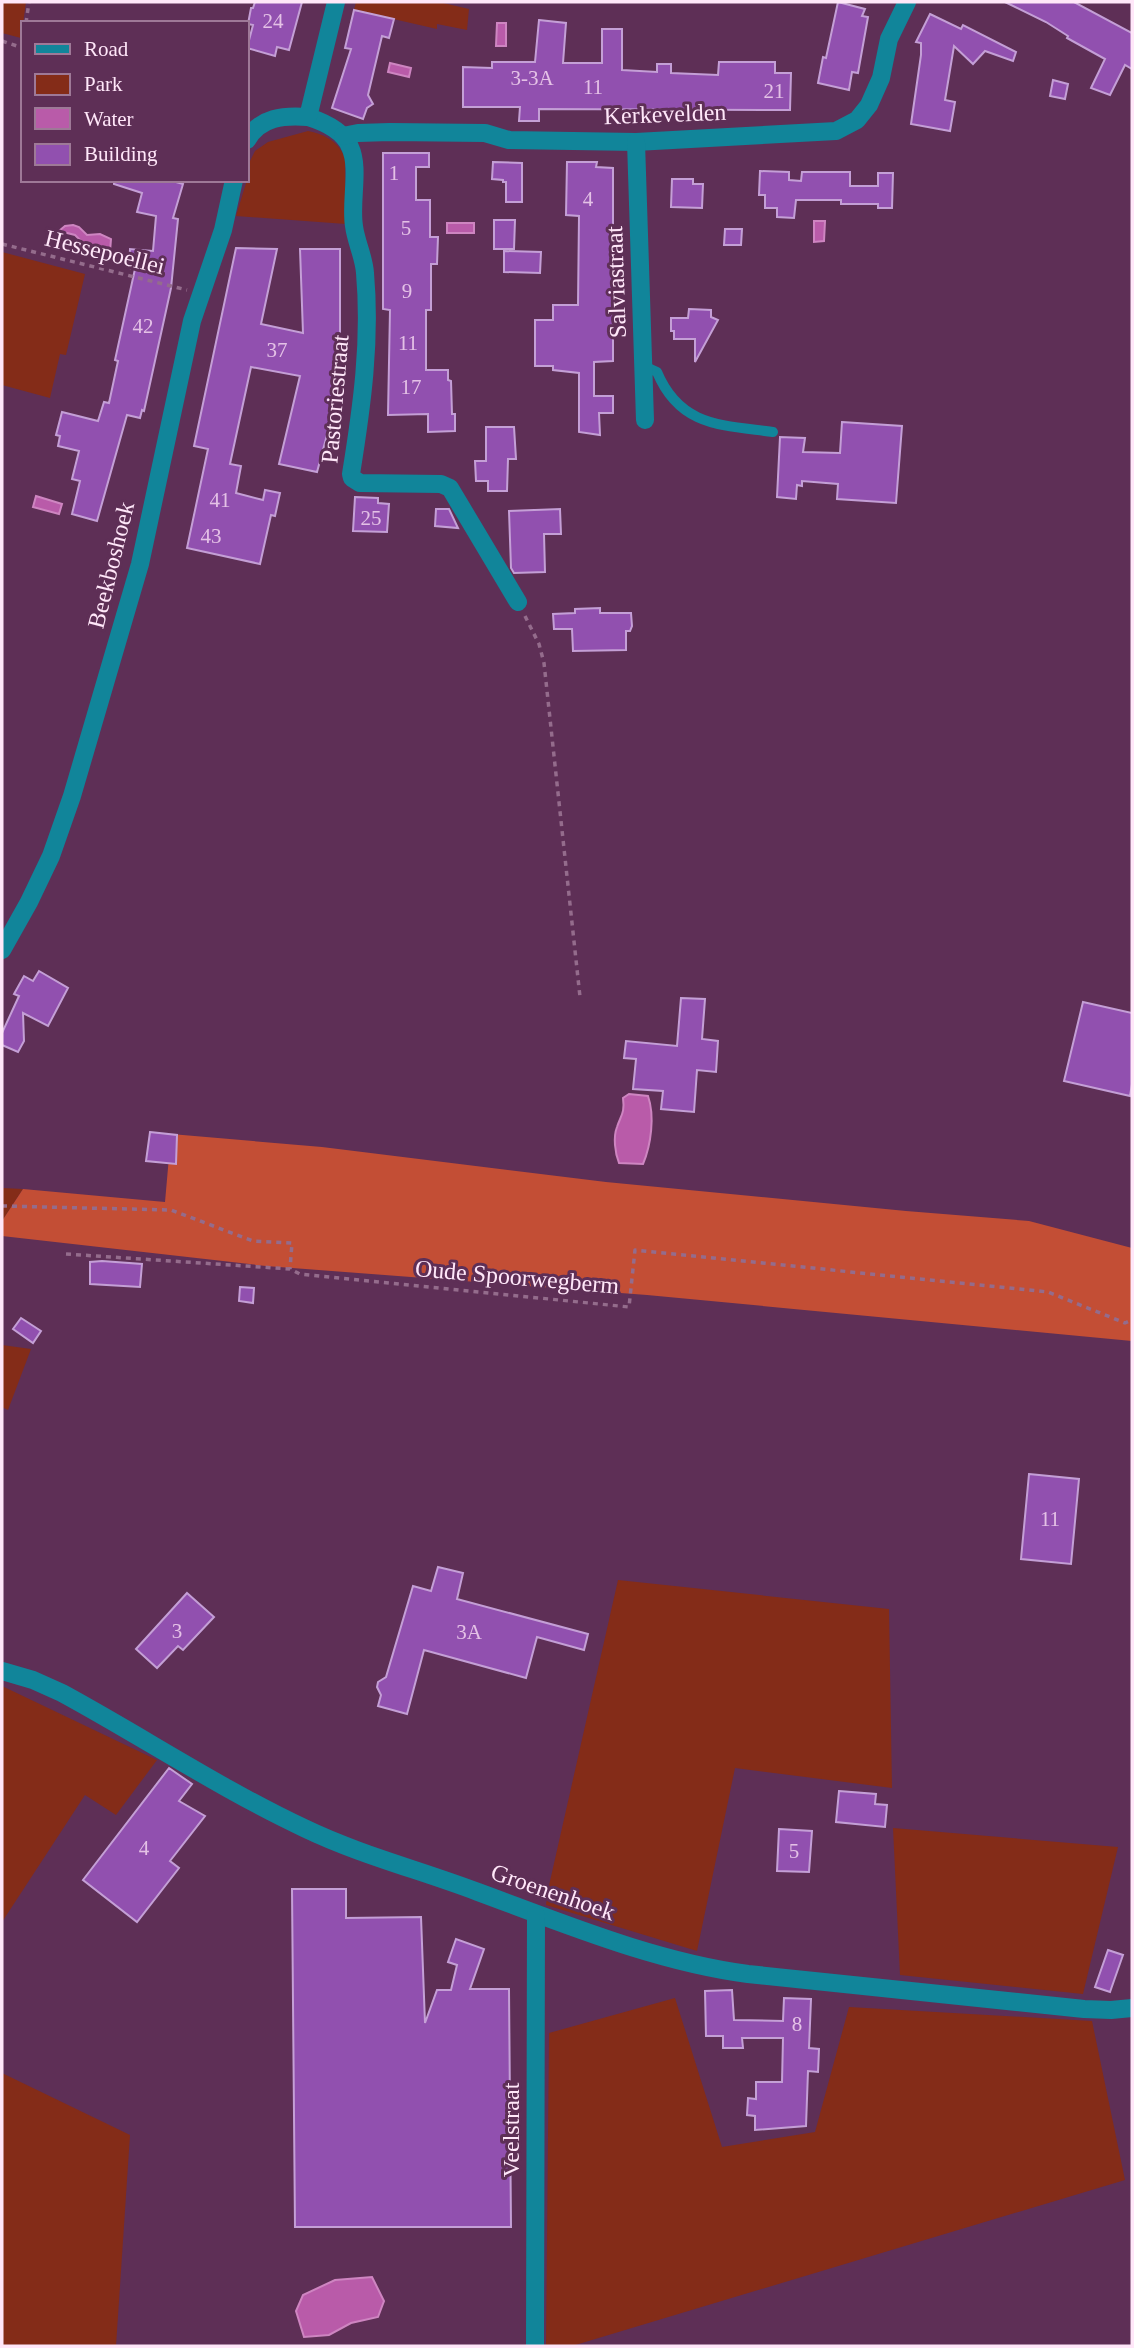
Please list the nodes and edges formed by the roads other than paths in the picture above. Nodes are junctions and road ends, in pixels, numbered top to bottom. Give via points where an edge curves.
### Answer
1 (336, 2) edge
2 (907, 2) edge
3 (308, 117) junction
4 (343, 136) junction
5 (248, 139) edge
6 (636, 142) junction
7 (234, 182) edge
8 (644, 366) junction
9 (645, 420) dead end
10 (774, 432) dead end
11 (518, 602) road end
12 (2, 950) edge
13 (2, 1671) edge
14 (536, 1915) junction
15 (1132, 2008) edge
16 (535, 2346) edge

1 - 3 street
2 - 6 street, Kerkevelden via 889,39 881,78 869,105 857,120 836,131
3 - 4 street
3 - 5 street via 274,118 260,124
4 - 6 street, Kerkevelden via 485,133 509,140
4 - 11 street, Pastoriestraat via 353,155 354,225 365,270 364,395 352,478 360,483 450,488
6 - 8 street, Salviastraat
7 - 12 street, Beekboshoek via 223,230 192,321 140,564 72,796 51,856
8 - 9 street, Salviastraat
8 - 10 lane via 657,372 668,394 688,414 711,423
13 - 14 street, Groenenhoek via 62,1693 304,1828
14 - 15 street, Groenenhoek via 713,1970 1071,2007
14 - 16 street, Veelstraat

